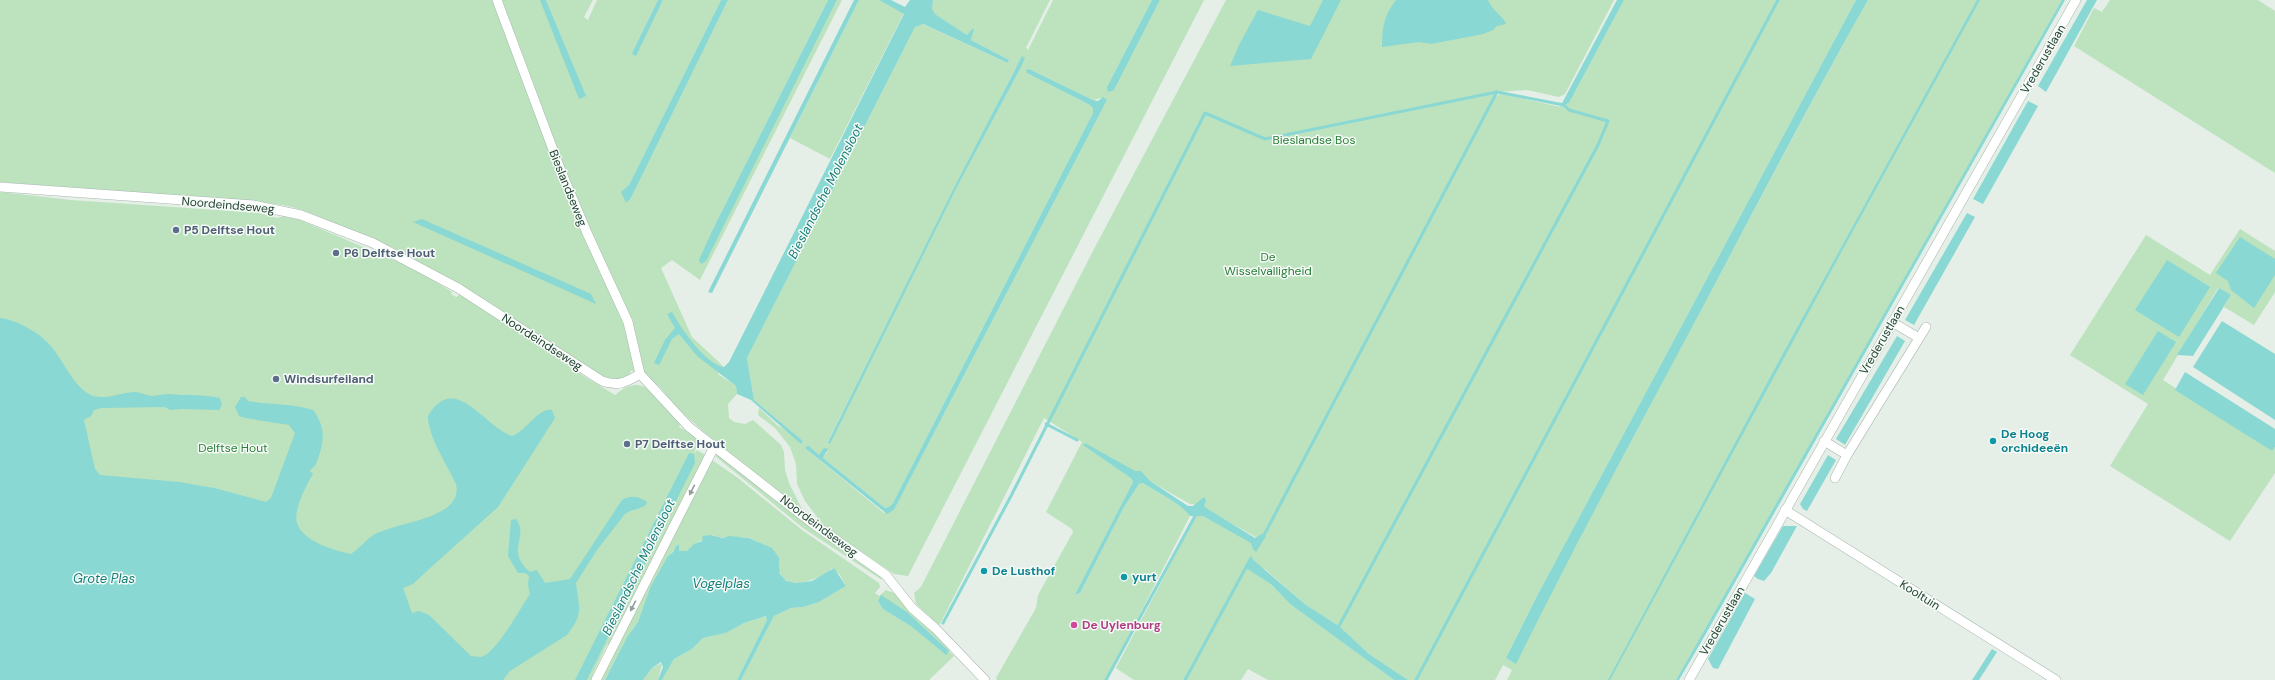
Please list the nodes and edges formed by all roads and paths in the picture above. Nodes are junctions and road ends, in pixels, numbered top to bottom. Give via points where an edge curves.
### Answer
1 (497, 0) edge
2 (2076, 0) edge
3 (0, 187) edge
4 (1892, 322) junction
5 (1926, 326) dead end
6 (1919, 338) junction
7 (640, 374) junction
8 (1824, 441) junction
9 (715, 445) junction
10 (1847, 455) junction
11 (1835, 478) dead end
12 (1785, 510) junction
13 (596, 680) edge
14 (985, 680) edge
15 (1688, 680) edge
16 (2056, 680) edge

1 - 7 street, Bieslandseweg via 561,171 628,322
2 - 4 street, Vrederustlaan
3 - 7 street, Noordeindseweg via 253,205 301,215 373,243 458,288 602,381 614,385 623,384
4 - 6 street
4 - 8 street, Vrederustlaan
5 - 6 street
6 - 10 street
7 - 9 street, Noordeindseweg via 682,420
8 - 10 street
8 - 12 street, Vrederustlaan
9 -> 13 street
9 - 14 street, Noordeindseweg via 812,523 886,575 912,608
10 - 11 street
12 - 15 street, Vrederustlaan
12 - 16 street, Kooltuin

